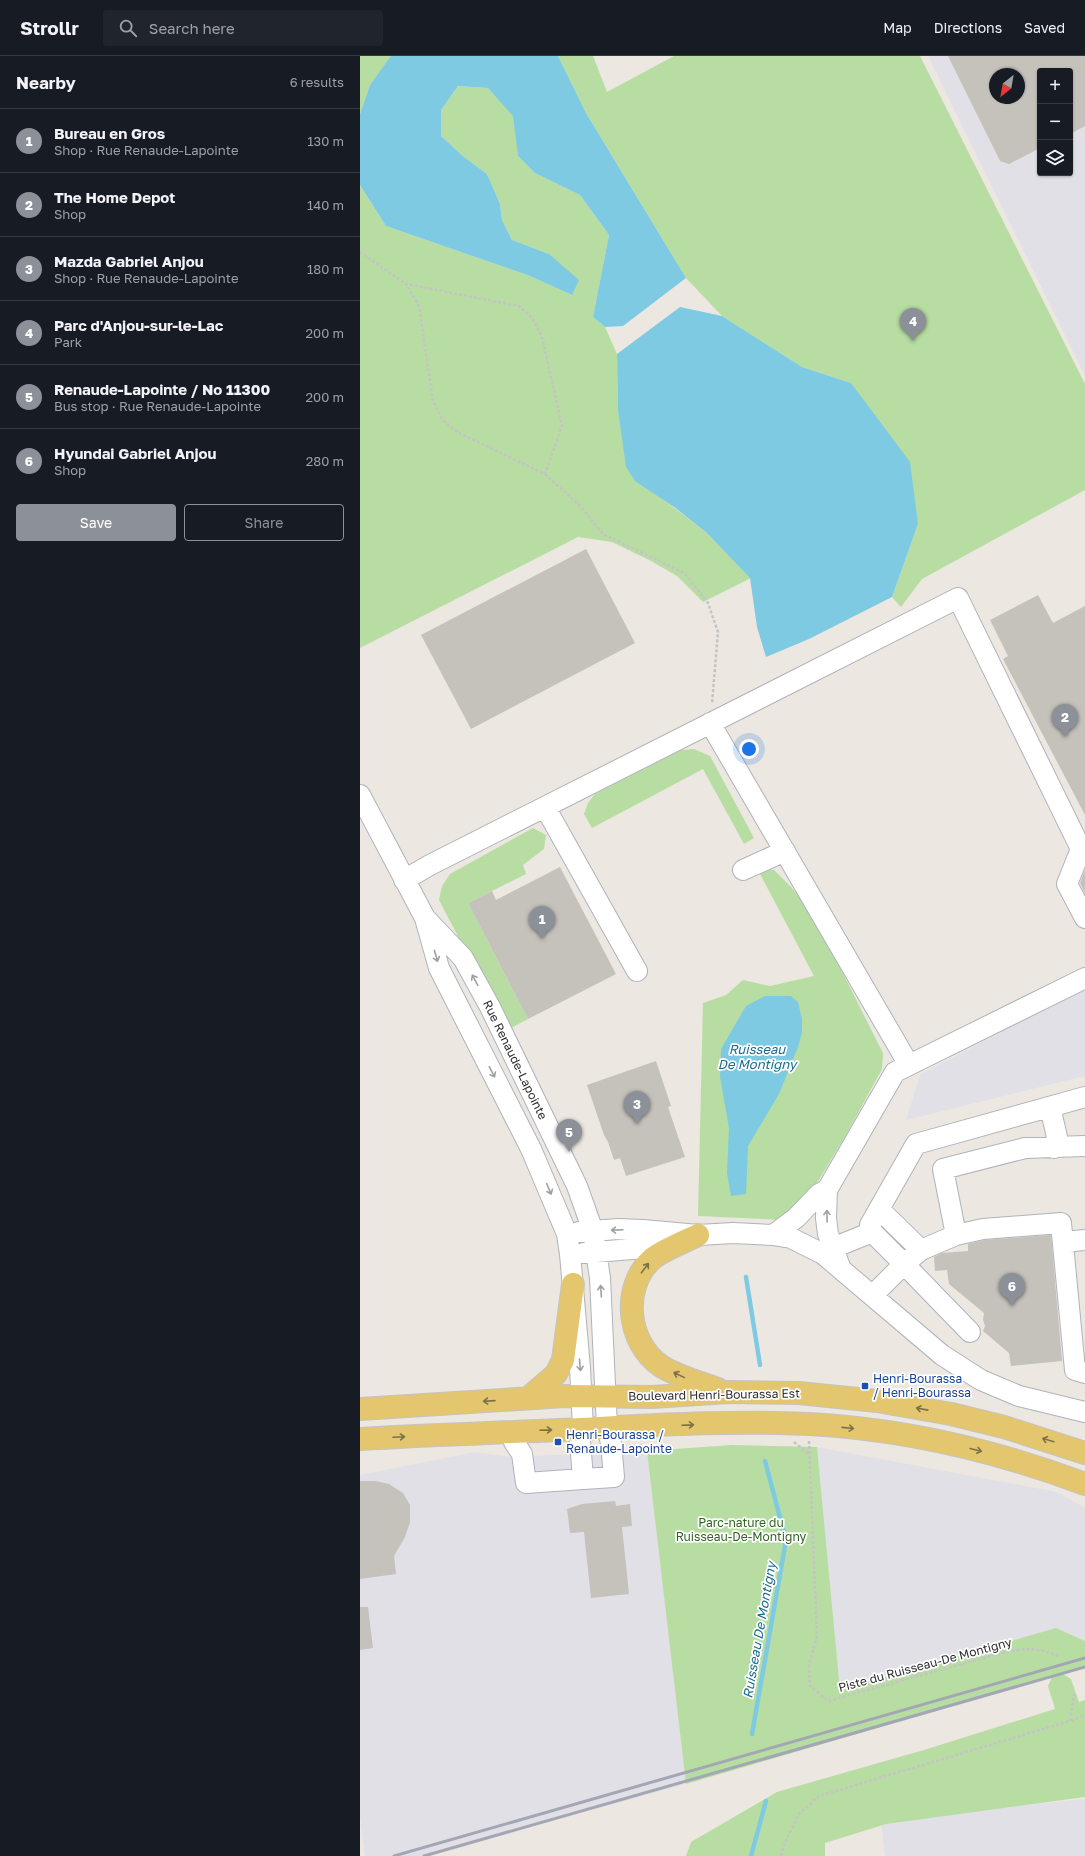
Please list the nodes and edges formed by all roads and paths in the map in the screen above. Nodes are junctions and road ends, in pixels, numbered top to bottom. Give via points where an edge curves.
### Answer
1 (360, 252) edge
2 (406, 284) junction
3 (545, 474) junction
4 (710, 723) junction
5 (360, 795) edge
6 (545, 807) junction
7 (785, 852) junction
8 (743, 870) dead end
9 (404, 880) junction
10 (426, 918) junction
11 (1085, 918) edge
12 (637, 971) dead end
13 (1085, 978) edge
14 (909, 1065) junction
15 (1085, 1097) edge
16 (1050, 1107) junction
17 (554, 1138) junction
18 (926, 1142) junction
19 (1085, 1146) edge
20 (1054, 1148) junction
21 (531, 1149) junction
22 (943, 1169) junction
23 (827, 1190) junction
24 (879, 1209) junction
25 (593, 1231) junction
26 (872, 1232) junction
27 (567, 1234) junction
28 (773, 1234) junction
29 (698, 1235) junction
30 (956, 1235) junction
31 (1085, 1240) edge
32 (1063, 1242) junction
33 (833, 1248) junction
34 (921, 1250) junction
35 (596, 1252) junction
36 (570, 1254) junction
37 (904, 1264) junction
38 (840, 1267) junction
39 (573, 1284) junction
40 (873, 1295) junction
41 (970, 1332) dead end
42 (1085, 1373) edge
43 (729, 1392) junction
44 (606, 1395) junction
45 (582, 1396) junction
46 (528, 1398) junction
47 (360, 1409) edge
48 (1085, 1412) edge
49 (608, 1427) junction
50 (583, 1428) junction
51 (512, 1432) junction
52 (360, 1439) edge
53 (792, 1442) dead end
54 (648, 1444) dead end
55 (627, 1446) dead end
56 (1085, 1453) edge
57 (810, 1455) dead end
58 (809, 1462) dead end
59 (583, 1479) junction
60 (1085, 1484) edge
61 (1058, 1657) dead end
62 (1074, 1694) dead end
63 (1085, 1715) edge
64 (1070, 1721) junction
65 (781, 1856) edge

1 - 2 path
2 - 3 path via 419,306 433,401 442,419 458,432
2 - 3 path via 519,306 533,319 542,337 562,426
3 - 4 path via 581,507 603,534 684,573 708,603 718,632
4 - 6 street
4 - 7 street
4 - 11 street via 958,598 1081,849 1067,884
5 - 9 street, Rue Renaude-Lapointe
6 - 9 street
6 - 12 street
7 - 8 street
7 - 14 street
9 - 10 street, Rue Renaude-Lapointe
17 -> 10 street, Rue Renaude-Lapointe via 463,958
10 -> 21 street, Rue Renaude-Lapointe via 439,968
13 - 14 street
14 - 23 street via 895,1072
15 - 16 street
16 - 18 street
16 - 20 street via 1057,1138
17 - 21 street
17 - 25 street, Rue Renaude-Lapointe via 577,1186
18 - 22 street
18 - 24 street via 916,1144
19 - 20 street
20 - 22 street via 1026,1148
21 -> 27 street, Rue Renaude-Lapointe
22 - 30 street
23 - 28 street via 819,1194 796,1218
33 -> 23 street via 826,1218
24 - 26 street via 870,1225
24 - 34 street
25 - 27 street
29 -> 25 street via 643,1230
25 - 35 street, Rue Renaude-Lapointe
26 - 33 street
26 - 37 street
27 - 36 street, Rue Renaude-Lapointe
28 - 29 street
28 - 38 street via 791,1238 823,1254
29 - 35 street via 644,1248
43 -> 29 main road via 683,1377 661,1366 644,1350 634,1325 631,1300 637,1278 652,1259
30 - 32 street via 983,1229 1061,1223
30 - 34 street
31 - 32 street
32 - 42 street via 1075,1370
33 - 38 street
34 - 37 street
35 - 36 street
44 -> 35 street, Rue Renaude-Lapointe via 601,1292
36 - 39 street, Rue Renaude-Lapointe
37 - 40 street
37 - 41 street
38 - 40 street
39 -> 45 street, Rue Renaude-Lapointe
39 - 46 main road via 563,1360 556,1374
40 - 48 street via 942,1355 981,1380 1019,1396
43 - 44 main road, Boulevard Henri-Bourassa Est via 652,1397
56 -> 43 main road, Boulevard Henri-Bourassa Est via 987,1422 877,1401 799,1393
44 - 45 main road, Boulevard Henri-Bourassa Est
44 - 49 street, Rue Renaude-Lapointe
45 - 46 main road, Boulevard Henri-Bourassa Est
45 - 50 street, Rue Renaude-Lapointe
46 -> 47 main road, Boulevard Henri-Bourassa Est
49 - 50 main road
49 - 59 street, Rue Renaude-Lapointe via 614,1477
49 -> 60 main road via 725,1423 809,1424 858,1429 973,1449 1026,1463
51 -> 50 main road
50 - 59 street, Rue Renaude-Lapointe via 580,1440
52 -> 51 main road
51 - 59 street via 514,1442 522,1454 526,1483
53 - 57 path via 801,1446
54 - 55 path
58 - 61 path, Piste du Ruisseau-De Montigny via 817,1636 809,1665 810,1686 828,1701 1009,1651 1032,1648
62 - 64 path
63 - 64 path
64 - 65 path via 819,1796 799,1814

